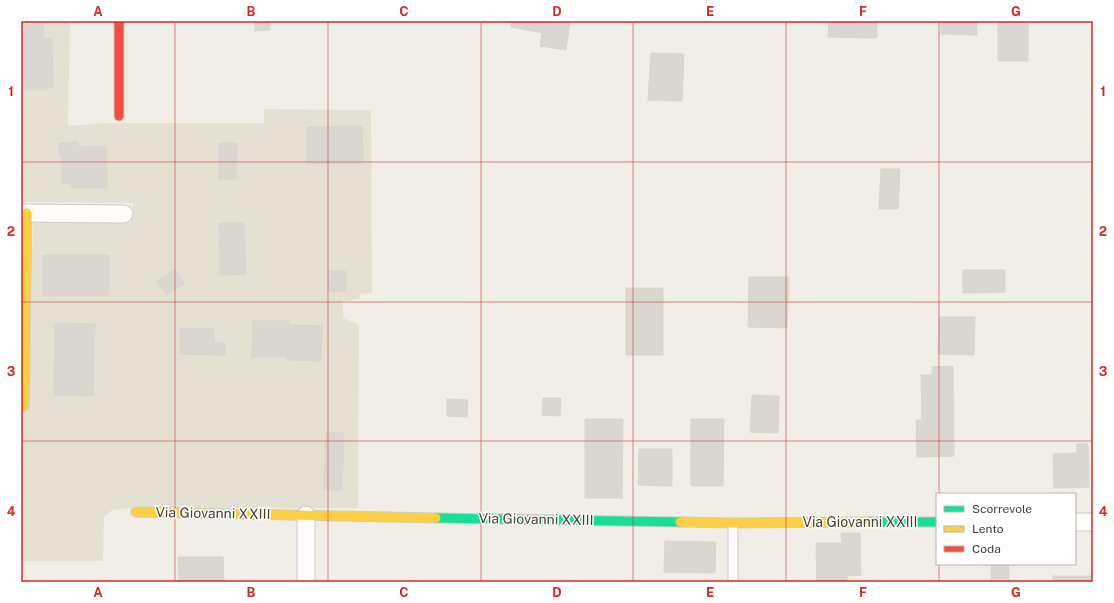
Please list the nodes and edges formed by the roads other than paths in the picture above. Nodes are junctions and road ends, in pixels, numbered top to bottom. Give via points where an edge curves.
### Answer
1 (119, 21) edge
2 (120, 116) dead end
3 (24, 213) edge
4 (124, 214) dead end
5 (24, 406) dead end
6 (136, 512) dead end
7 (306, 515) junction
8 (936, 522) edge
9 (1076, 522) edge
10 (1093, 522) edge
11 (733, 523) junction
12 (306, 582) edge
13 (733, 582) edge

1 - 2 street
3 - 4 street
3 - 5 street
6 - 7 street, Via Giovanni XXIII
7 - 11 street, Via Giovanni XXIII
7 - 12 street
8 - 11 street, Via Giovanni XXIII
9 - 10 street
11 - 13 lane

